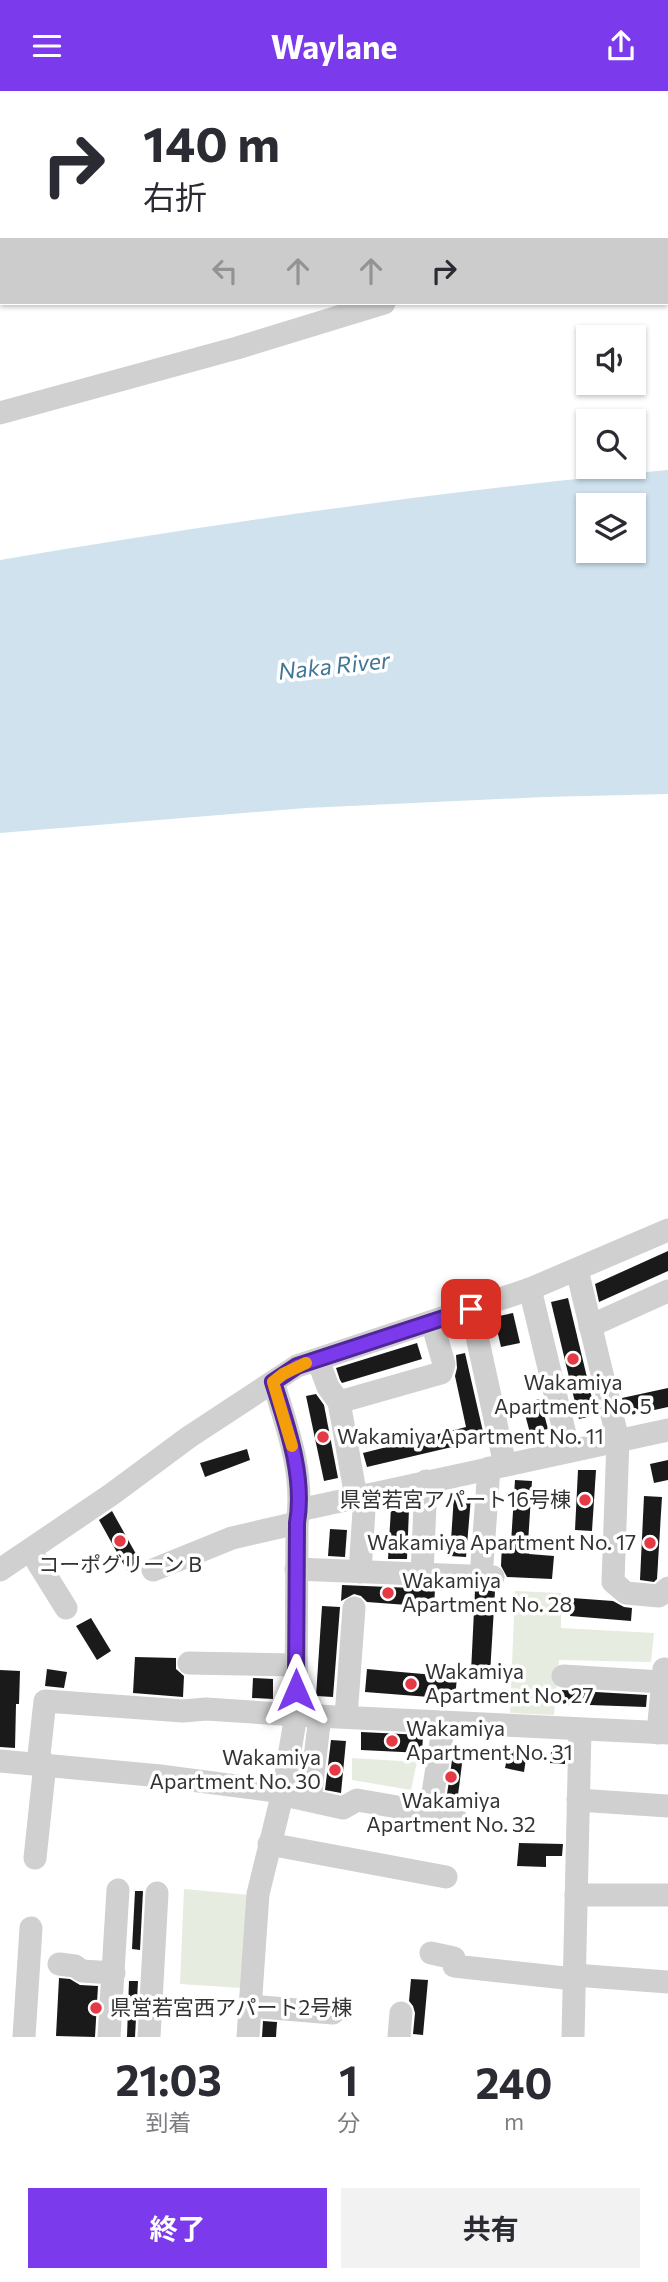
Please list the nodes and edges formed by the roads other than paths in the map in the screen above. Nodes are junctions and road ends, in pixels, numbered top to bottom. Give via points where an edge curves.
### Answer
1 (377, 305) edge
2 (0, 413) edge
3 (668, 1230) edge
4 (577, 1270) junction
5 (530, 1289) junction
6 (668, 1291) edge
7 (471, 1309) junction
8 (432, 1322) junction
9 (590, 1326) junction
10 (318, 1360) junction
11 (273, 1382) junction
12 (340, 1402) junction
13 (668, 1430) edge
14 (618, 1440) junction
15 (569, 1451) junction
16 (497, 1466) junction
17 (426, 1482) junction
18 (360, 1496) junction
19 (298, 1516) junction
20 (30, 1550) junction
21 (296, 1569) junction
22 (0, 1570) edge
23 (153, 1570) dead end
24 (360, 1572) junction
25 (422, 1575) junction
26 (668, 1588) edge
27 (66, 1608) dead end
28 (354, 1608) dead end
29 (190, 1663) dead end
30 (295, 1665) junction
31 (665, 1674) edge
32 (563, 1676) dead end
33 (296, 1716) junction
34 (320, 1716) junction
35 (346, 1717) junction
36 (444, 1723) junction
37 (580, 1730) junction
38 (663, 1733) edge
39 (0, 1761) edge
40 (42, 1764) junction
41 (283, 1792) junction
42 (310, 1800) junction
43 (578, 1800) junction
44 (668, 1806) edge
45 (430, 1812) junction
46 (455, 1817) dead end
47 (269, 1844) junction
48 (35, 1858) dead end
49 (446, 1877) dead end
50 (118, 1890) dead end
51 (157, 1893) dead end
52 (576, 1895) junction
53 (668, 1895) edge
54 (31, 1928) dead end
55 (431, 1954) dead end
56 (59, 1964) dead end
57 (114, 1973) junction
58 (574, 1977) junction
59 (668, 1982) edge
60 (250, 2006) junction
61 (333, 2013) dead end
62 (401, 2013) dead end
63 (24, 2037) edge
64 (110, 2037) edge
65 (149, 2037) edge
66 (248, 2037) edge
67 (399, 2037) edge
68 (573, 2037) edge

1 - 2 street
3 - 4 street
4 - 5 street
4 - 9 street
5 - 7 street
5 - 15 street
6 - 9 street
7 - 8 street
7 - 16 street
8 - 10 street
8 - 12 street via 444,1364 441,1373
9 - 14 street
10 - 11 street via 297,1366
10 - 12 street via 328,1387
11 - 19 street via 291,1443
11 - 20 street
12 - 18 street
13 - 14 street
14 - 15 street
14 - 26 street via 613,1582 626,1593 659,1596
15 - 16 street
16 - 17 street
16 - 25 street via 487,1577
17 - 18 street
17 - 25 street
18 - 19 street
18 - 24 street
19 - 21 street
19 - 23 street
20 - 22 street
20 - 27 street
21 - 24 street
21 - 30 street
24 - 25 street
28 - 35 street
29 - 30 street
30 - 33 street
31 - 32 street
31 - 38 street
33 - 34 street
33 - 40 street via 45,1701
33 - 41 street
34 - 35 street
34 - 42 street
35 - 36 street
36 - 37 street
36 - 45 street
37 - 38 street
37 - 43 street
39 - 40 street
40 - 41 street
40 - 48 street
41 - 42 street
41 - 47 street
42 - 45 street via 343,1808 357,1800
43 - 44 street
43 - 52 street
45 - 46 street
47 - 49 street
47 - 60 street via 258,1894
50 - 57 street
51 - 65 street
52 - 53 street
52 - 58 street
54 - 63 street
55 - 58 street via 454,1958 454,1966
56 - 57 street
57 - 64 street
58 - 59 street
58 - 68 street
60 - 61 street
60 - 66 street
62 - 67 street

